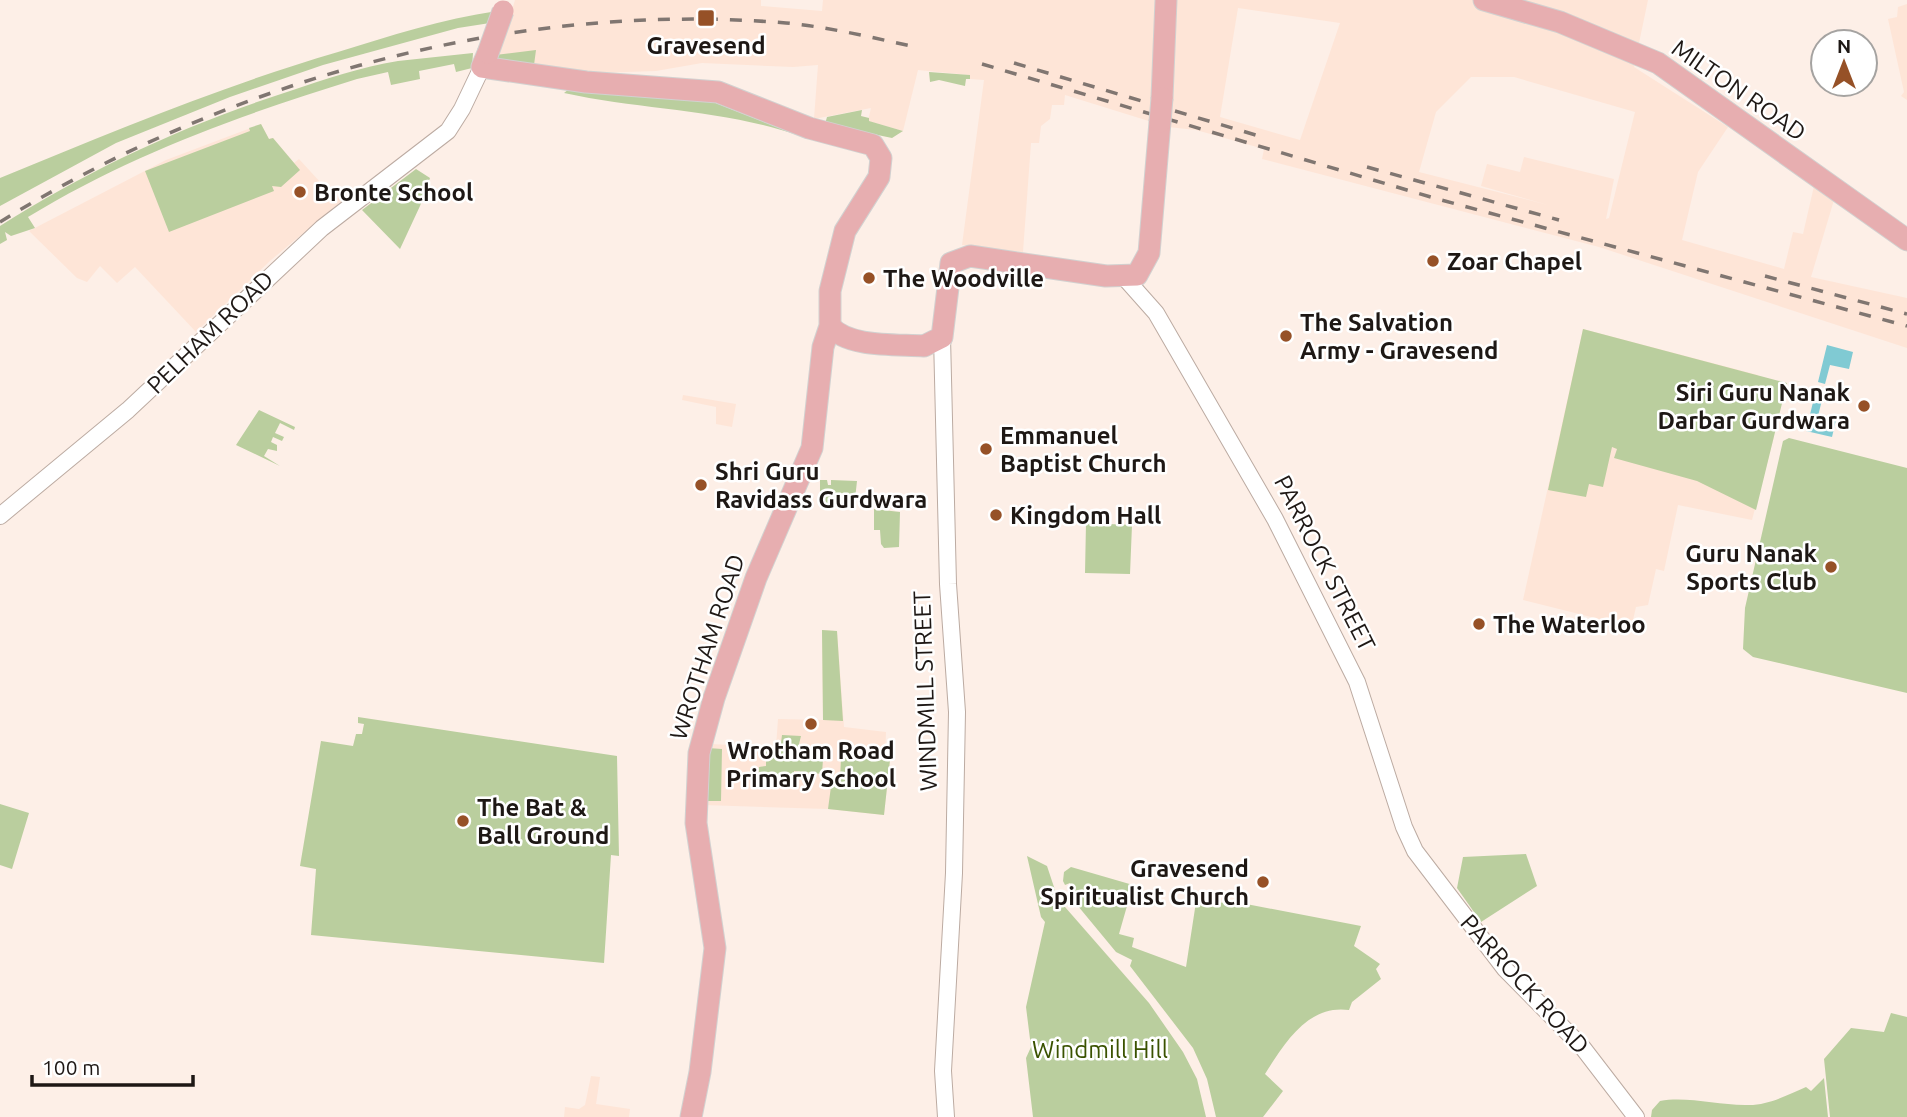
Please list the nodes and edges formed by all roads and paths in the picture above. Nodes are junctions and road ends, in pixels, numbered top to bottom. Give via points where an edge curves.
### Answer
1 (1166, 0) edge
2 (1484, 0) edge
3 (504, 6) edge
4 (485, 60) junction
5 (1907, 240) edge
6 (1133, 274) junction
7 (830, 326) junction
8 (942, 337) junction
9 (852, 339) junction
10 (822, 368) junction
11 (0, 516) edge
12 (1415, 851) joint
13 (691, 1117) edge
14 (946, 1117) edge
15 (1636, 1117) edge

1 - 6 main road, bridge via 1149,253
2 - 5 main road, MILTON ROAD via 1560,22 1658,63
3 - 4 main road, bridge
4 - 7 main road, WROTHAM ROAD via 598,83 718,92 809,128 873,145 881,158 879,177 839,247 830,291
4 - 11 street, PELHAM ROAD via 455,123 305,242 128,410
6 - 8 main road, WINDMILL STREET via 974,256 957,258 951,263
6 - 12 street, PARROCK STREET via 1263,498 1357,682
7 - 9 main road
7 - 10 main road, WROTHAM ROAD
8 - 9 main road via 923,346
8 - 14 street, WINDMILL STREET via 948,584 957,712 943,1071
9 - 10 main road via 834,345
10 - 13 main road, WROTHAM ROAD via 812,448 756,578 699,753 697,837 715,948
12 - 15 street, PARROCK ROAD via 1505,969 1583,1048

